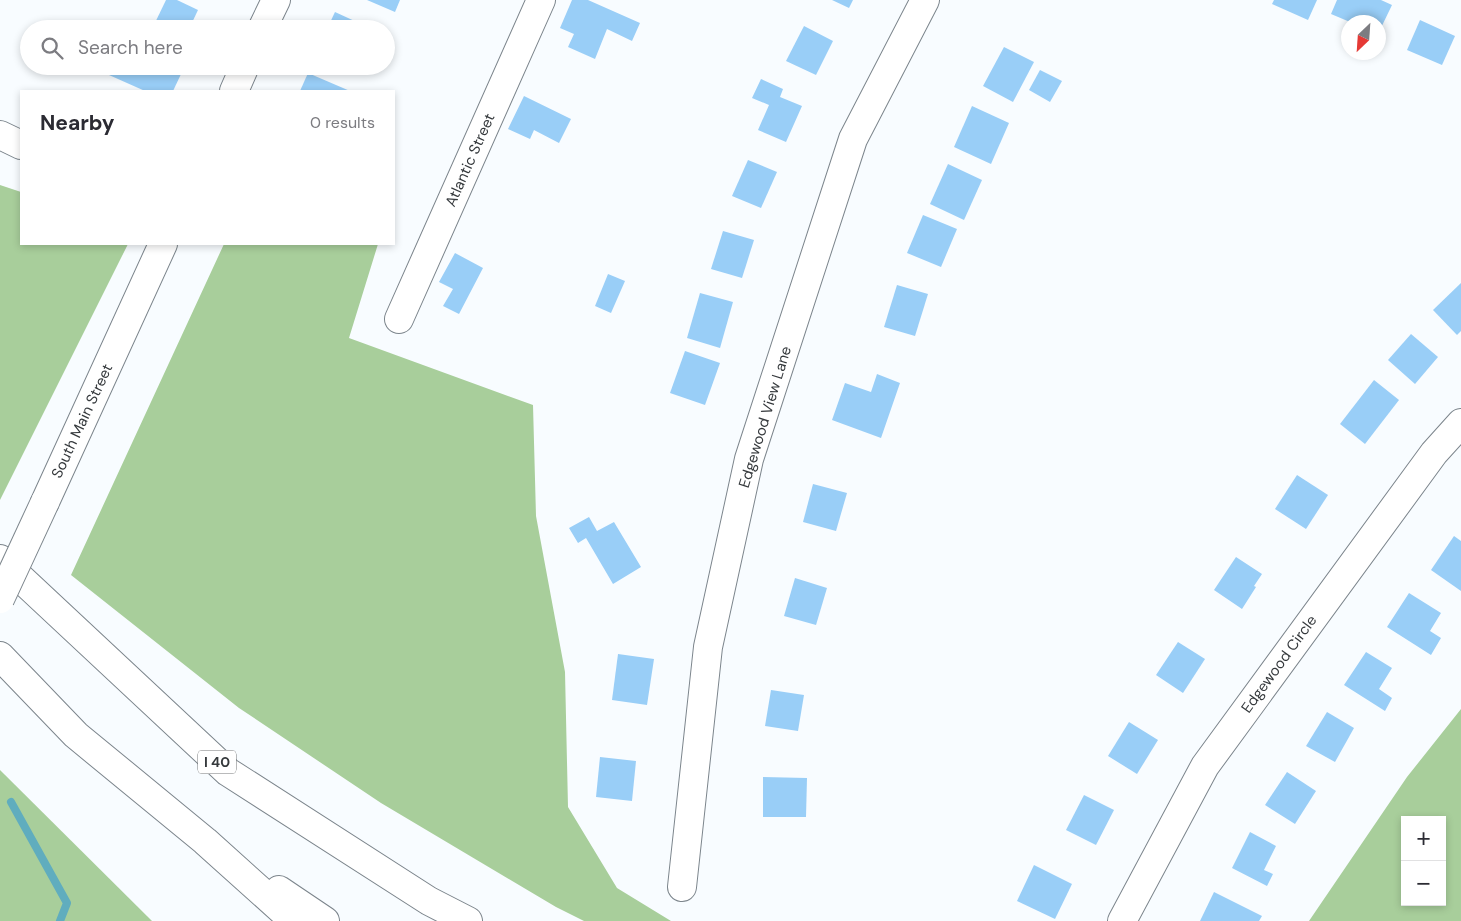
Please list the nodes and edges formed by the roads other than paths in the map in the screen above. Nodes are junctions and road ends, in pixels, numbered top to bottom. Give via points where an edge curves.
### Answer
1 (276, 0) edge
2 (541, 0) edge
3 (925, 0) edge
4 (266, 20) edge
5 (241, 75) edge
6 (234, 90) edge
7 (0, 136) edge
8 (20, 145) edge
9 (163, 245) edge
10 (399, 319) dead end
11 (1461, 423) edge
12 (0, 559) edge
13 (0, 599) edge
14 (0, 656) edge
15 (205, 841) junction
16 (682, 886) dead end
17 (294, 921) edge
18 (326, 921) edge
19 (468, 921) edge
20 (1122, 921) edge

1 - 4 main road
2 - 10 main road, Atlantic Street
3 - 16 main road, Edgewood View Lane via 853,138 749,459 708,647
5 - 6 main road
7 - 8 main road
9 - 13 main road, South Main Street, bridge
11 - 20 main road, Edgewood Circle via 1434,453 1205,766
12 - 19 main road, I 40 via 228,772 429,901
14 - 15 main road via 76,735
15 - 17 main road
15 - 18 main road

